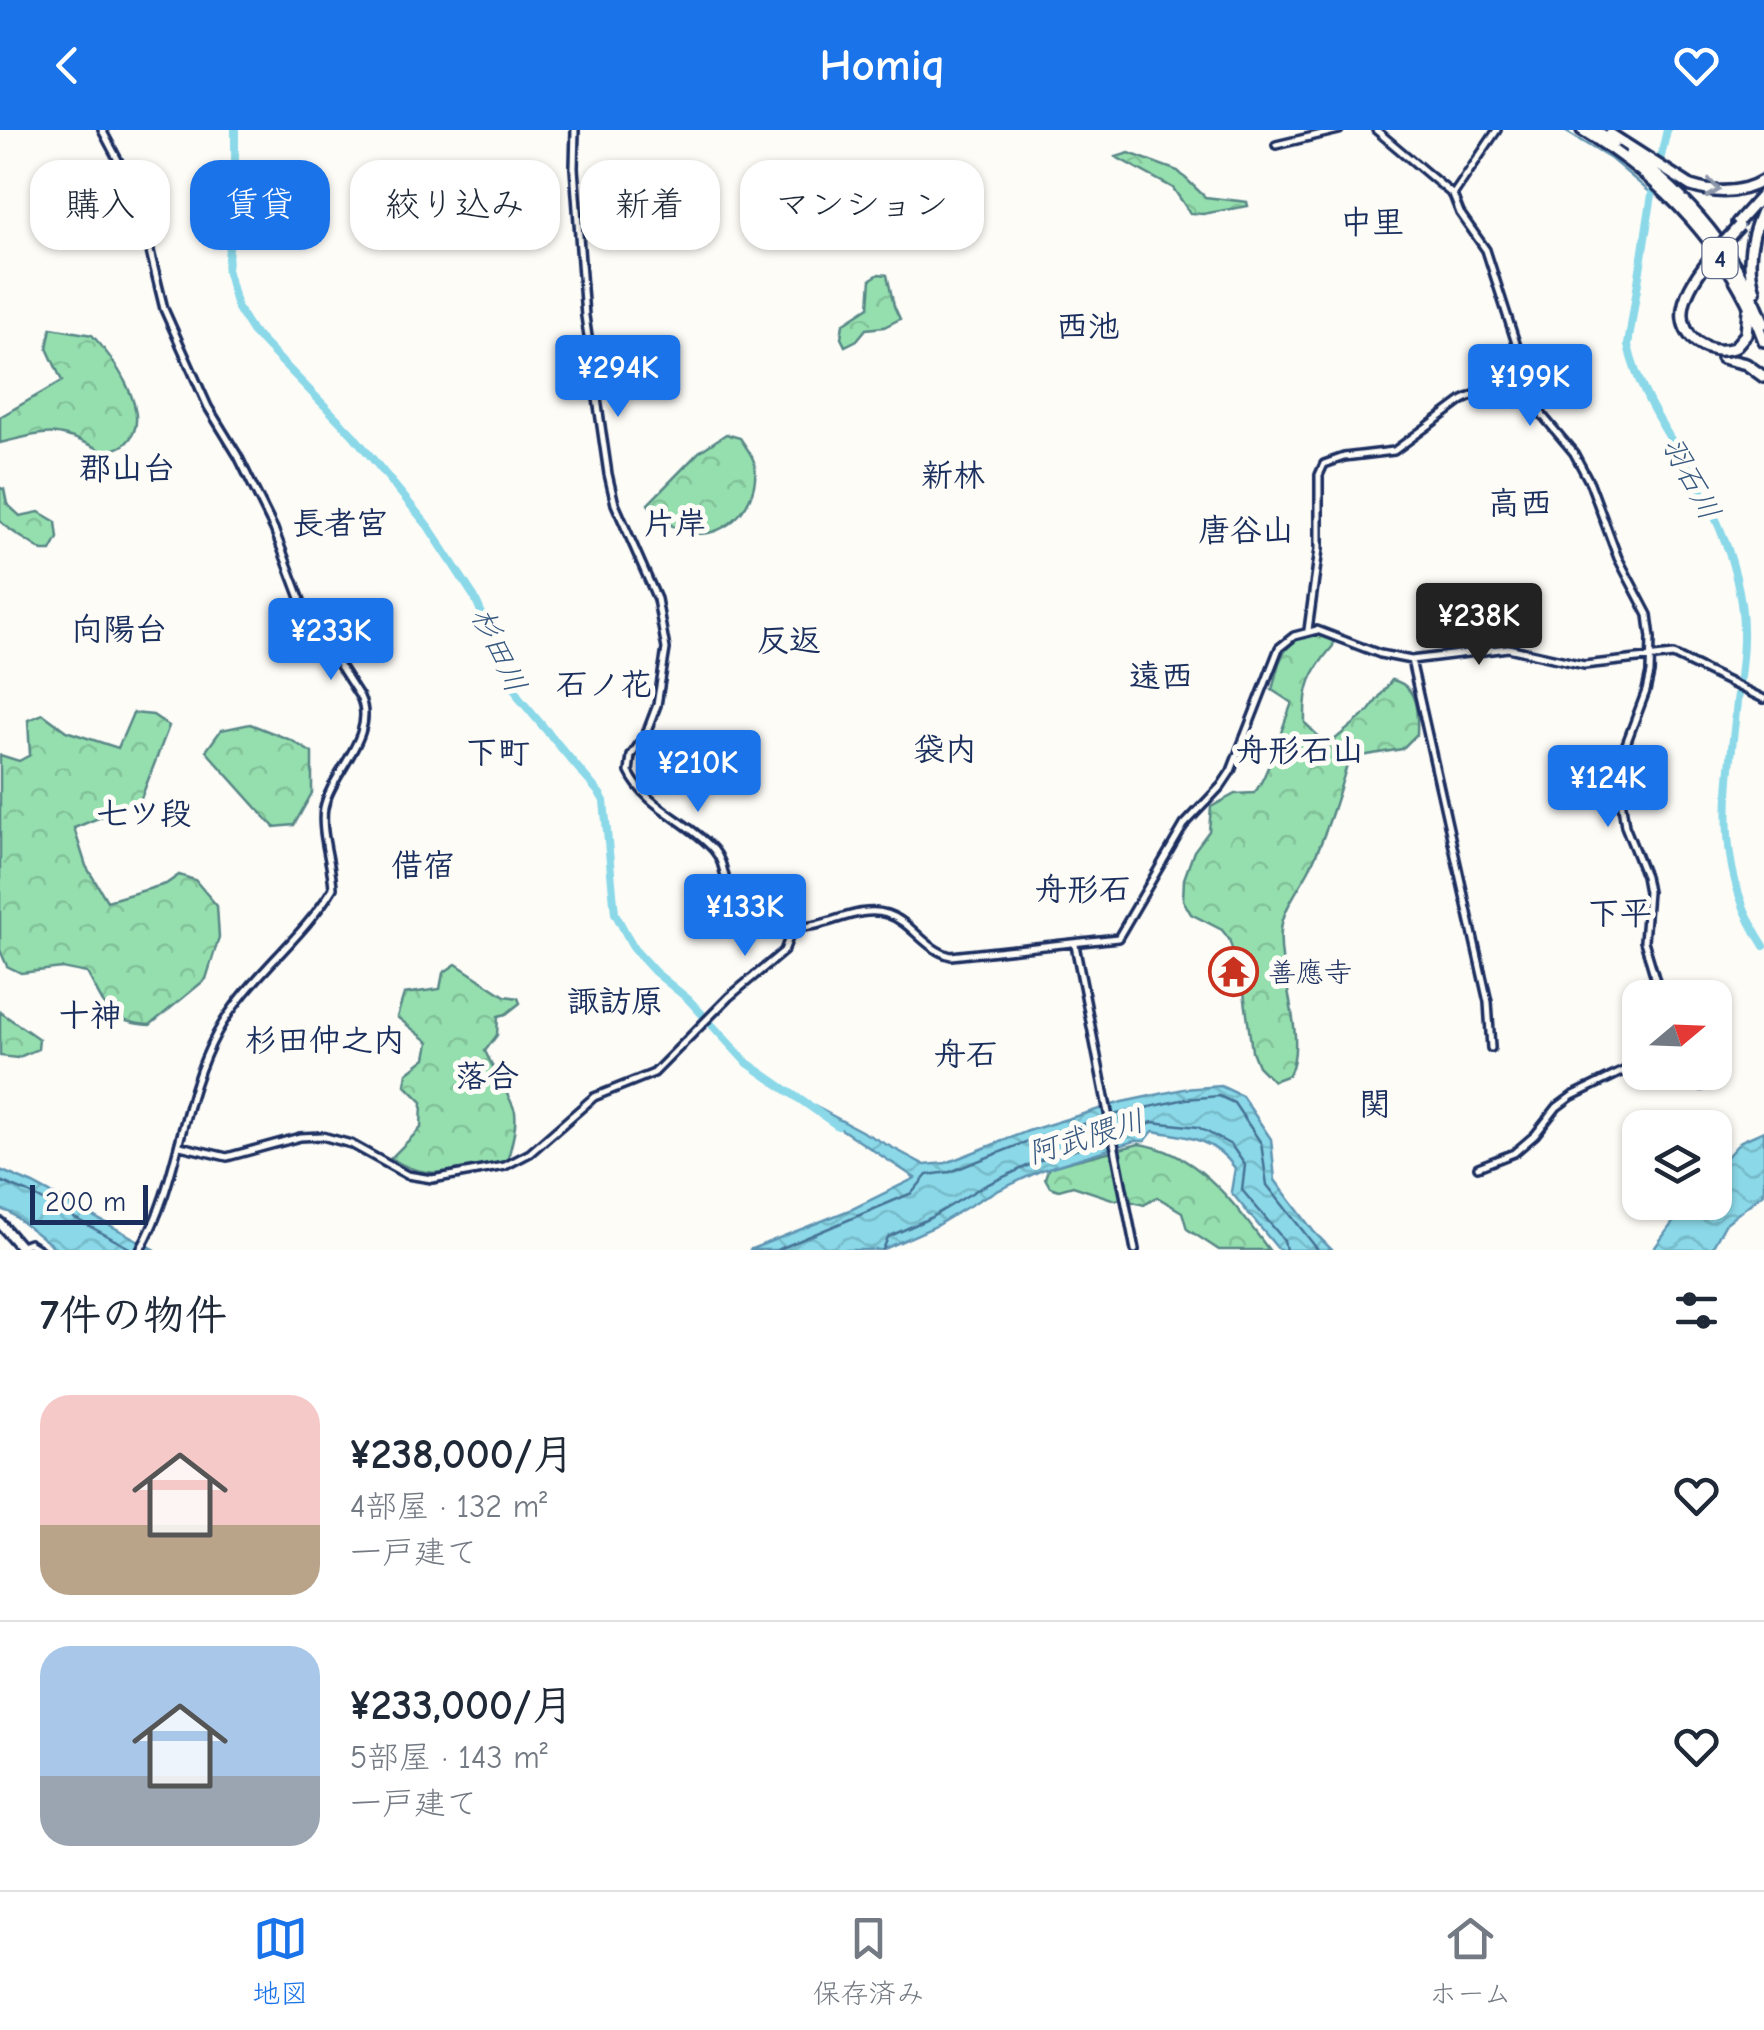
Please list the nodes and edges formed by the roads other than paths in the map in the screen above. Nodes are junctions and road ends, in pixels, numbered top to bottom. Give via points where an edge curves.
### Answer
1 (102, 130) edge
2 (576, 130) edge
3 (1339, 130) edge
4 (1376, 130) edge
5 (1497, 130) edge
6 (1582, 130) edge
7 (1595, 130) edge
8 (1604, 130) edge
9 (1321, 132) edge
10 (1276, 145) dead end
11 (1648, 166) junction
12 (1663, 178) junction
13 (1764, 180) edge
14 (1453, 195) junction
15 (1764, 195) edge
16 (1764, 207) edge
17 (1738, 225) junction
18 (1737, 284) junction
19 (1764, 315) edge
20 (1764, 323) edge
21 (1764, 341) edge
22 (1524, 372) junction
23 (1764, 376) edge
24 (1308, 630) junction
25 (1651, 657) junction
26 (1411, 660) junction
27 (1764, 699) edge
28 (793, 927) junction
29 (1075, 945) junction
30 (1655, 980) edge
31 (1491, 1048) dead end
32 (1622, 1072) edge
33 (180, 1146) junction
34 (1478, 1166) dead end
35 (0, 1223) edge
36 (22, 1248) edge
37 (40, 1250) edge
38 (140, 1250) edge
39 (1135, 1250) edge

1 - 33 street via 120,162 126,202 148,243 164,309 208,407 274,528 305,610 365,713 325,805 333,888 218,1032
2 - 28 street via 585,316 608,474 665,634 663,681 650,725 628,762 630,775 715,851 739,905
3 - 9 street
4 - 14 street
5 - 14 street
6 - 11 highway, 4
7 - 11 highway, 4
8 - 11 highway
9 - 10 street
11 - 12 highway
11 - 12 highway, 4
12 -> 13 highway via 1714,192
12 - 18 highway, 4
12 - 20 highway, 4 via 1720,245
14 - 22 street via 1494,264
15 - 17 highway
16 - 19 highway via 1750,258
17 - 18 highway, bridge via 1685,300 1687,330 1699,344 1734,348 1745,337 1749,319
17 - 23 highway, bridge via 1696,271 1681,304 1683,326 1692,343
18 - 21 highway, 4
22 - 24 street via 1463,400 1404,446 1324,464
22 - 25 street via 1538,409 1574,453 1599,500 1618,558 1648,615
24 - 26 street
24 - 29 street via 1278,648 1231,771 1184,824 1121,935
25 - 26 street via 1584,665 1508,648
25 - 27 street via 1677,656
25 - 30 street via 1622,758 1620,792 1648,892 1644,941
26 - 31 street via 1488,1002
28 - 29 street via 878,912 951,956
28 - 33 street via 784,951 649,1077 594,1096 526,1157 496,1168 421,1178 322,1136 227,1156
29 - 39 street
32 - 34 street via 1557,1107 1514,1153
33 - 38 street
35 - 36 main road
36 - 37 street via 29,1243

